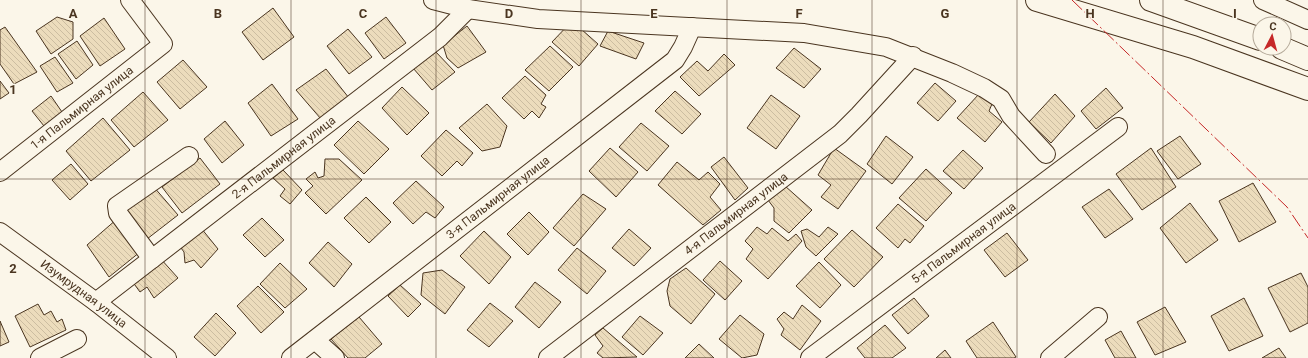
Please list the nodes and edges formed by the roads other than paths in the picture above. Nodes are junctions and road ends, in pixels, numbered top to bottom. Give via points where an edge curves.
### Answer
1 (130, 0) edge
2 (433, 0) edge
3 (1037, 0) edge
4 (1151, 0) edge
5 (1263, 0) edge
6 (468, 9) junction
7 (1308, 20) edge
8 (692, 27) junction
9 (1252, 36) edge
10 (1292, 52) edge
11 (913, 56) junction
12 (1308, 59) edge
13 (1308, 89) edge
14 (1118, 127) dead end
15 (1046, 154) dead end
16 (189, 156) dead end
17 (0, 172) edge
18 (0, 232) edge
19 (152, 259) junction
20 (96, 302) junction
21 (1098, 317) dead end
22 (77, 339) dead end
23 (315, 340) junction
24 (40, 358) edge
25 (167, 358) edge
26 (291, 358) edge
27 (335, 358) edge
28 (548, 358) edge
29 (810, 358) edge
30 (1050, 358) edge

1 - 17 street, 1-я Пальмирная улица via 163,44
2 - 6 street
3 - 13 main road via 1193,47
4 - 9 main road
5 - 7 street
6 - 8 street via 538,19
6 - 19 street, 2-я Пальмирная улица via 440,38
8 - 11 street via 804,33 886,47
8 - 23 street, 3-я Пальмирная улица via 674,60
10 - 12 main road
11 - 15 street via 984,88 1001,99 1011,116
11 - 28 street, 4-я Пальмирная улица via 840,134
14 - 29 street, 5-я Пальмирная улица
16 - 19 street via 117,206 118,213
18 - 20 street, Изумрудная улица
19 - 20 street, 2-я Пальмирная улица
20 - 25 street, Изумрудная улица
21 - 30 street
22 - 24 street
23 - 26 street, 3-я Пальмирная улица
23 - 27 street

